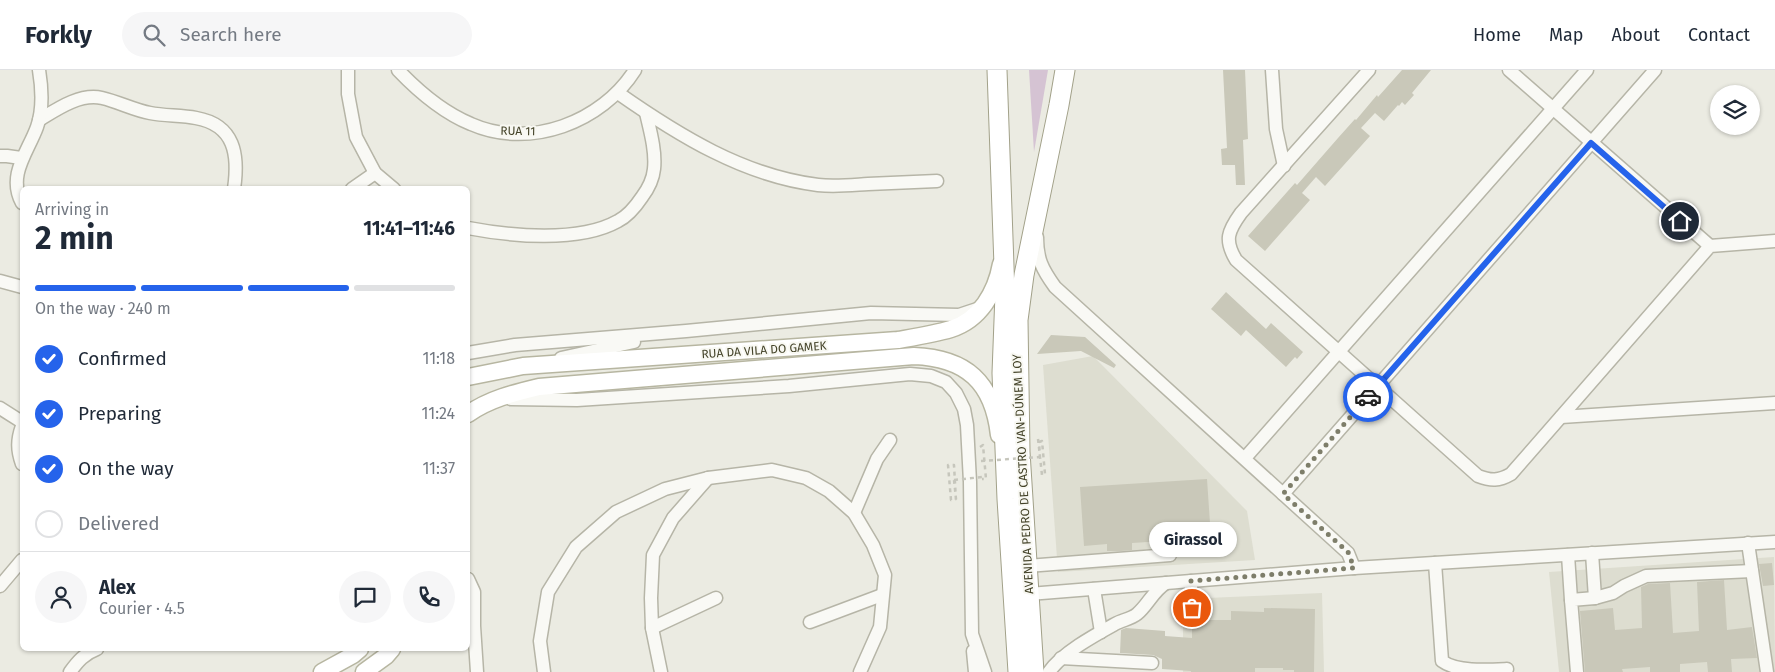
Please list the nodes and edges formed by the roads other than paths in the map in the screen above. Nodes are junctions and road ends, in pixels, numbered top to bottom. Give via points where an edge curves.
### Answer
1 (39, 70) edge
2 (348, 70) edge
3 (398, 70) edge
4 (635, 70) edge
5 (997, 70) edge
6 (1064, 70) edge
7 (1272, 70) edge
8 (1369, 70) edge
9 (1509, 70) edge
10 (1587, 70) edge
11 (1655, 70) edge
12 (618, 93) junction
13 (1552, 109) junction
14 (646, 113) junction
15 (38, 120) junction
16 (1591, 143) junction
17 (0, 156) edge
18 (21, 158) junction
19 (1284, 166) junction
20 (375, 173) junction
21 (937, 181) dead end
22 (234, 186) edge
23 (356, 186) edge
24 (390, 186) edge
25 (1040, 193) junction
26 (20, 198) edge
27 (470, 228) edge
28 (1004, 240) junction
29 (1775, 241) edge
30 (1710, 246) junction
31 (0, 281) edge
32 (20, 286) edge
33 (983, 307) junction
34 (686, 331) junction
35 (521, 344) junction
36 (599, 349) junction
37 (1338, 352) junction
38 (470, 354) edge
39 (686, 355) junction
40 (523, 366) junction
41 (470, 377) edge
42 (1377, 386) junction
43 (493, 400) junction
44 (1775, 403) edge
45 (0, 408) edge
46 (470, 412) edge
47 (1561, 417) junction
48 (20, 421) edge
49 (20, 432) edge
50 (890, 440) dead end
51 (1004, 457) junction
52 (20, 458) edge
53 (1245, 458) junction
54 (708, 478) junction
55 (1283, 494) junction
56 (854, 513) junction
57 (1775, 542) edge
58 (1748, 543) junction
59 (1592, 553) junction
60 (1170, 555) dead end
61 (1568, 555) junction
62 (20, 562) edge
63 (1435, 563) junction
64 (1027, 566) junction
65 (1354, 568) junction
66 (1752, 571) junction
67 (1191, 581) junction
68 (470, 583) edge
69 (1166, 583) junction
70 (0, 586) edge
71 (1094, 589) junction
72 (1029, 594) junction
73 (882, 595) junction
74 (716, 598) dead end
75 (1595, 598) junction
76 (1571, 600) junction
77 (1192, 608) dead end
78 (470, 613) edge
79 (810, 622) dead end
80 (474, 626) junction
81 (652, 628) junction
82 (1101, 632) junction
83 (972, 634) junction
84 (90, 651) edge
85 (358, 651) edge
86 (390, 651) edge
87 (1062, 658) junction
88 (1152, 663) dead end
89 (1507, 669) dead end
90 (70, 672) edge
91 (322, 672) edge
92 (364, 672) edge
93 (477, 672) edge
94 (544, 672) edge
95 (662, 672) edge
96 (860, 672) edge
97 (975, 672) edge
98 (985, 672) edge
99 (1018, 672) edge
100 (1034, 672) edge
101 (1049, 672) edge
102 (1577, 672) edge
103 (1767, 672) edge

1 - 15 street via 42,85
2 - 20 street via 348,94 356,137
3 - 12 street, RUA 11 via 416,89 443,109 472,125 499,132 527,134 558,128 586,117
4 - 12 street, RUA 11
5 - 28 highway, AVENIDA PEDRO DE CASTRO VAN-DÚNEM LOY
6 - 25 highway, AVENIDA PEDRO DE CASTRO VAN-DÚNEM LOY
7 - 19 street via 1276,128
8 - 19 street
9 - 13 street
10 - 13 street
11 - 16 street
12 - 14 street
13 - 16 street
13 - 37 street
14 - 21 street via 721,157 793,181 847,186
14 - 27 street via 654,170 648,188 634,208 619,221 579,233 533,236
15 - 18 street
15 - 22 street via 65,104 89,97 148,113 209,121 230,138 237,171
16 - 30 street
16 - 42 street
17 - 18 street
18 - 26 street via 17,179
19 - 37 street via 1232,225 1228,237 1230,250 1236,260
20 - 23 street
20 - 24 street
25 - 53 street via 1038,259 1055,287
25 - 64 highway, AVENIDA PEDRO DE CASTRO VAN-DÚNEM LOY via 1018,320 1020,452
28 - 33 main road, RUA DA VILA DO GAMEK via 998,278
28 - 51 highway, AVENIDA PEDRO DE CASTRO VAN-DÚNEM LOY
29 - 30 street
30 - 47 street
31 - 32 street
33 - 34 street via 958,315 871,312
33 - 39 main road, RUA DA VILA DO GAMEK via 952,329 898,340
34 - 35 street
34 - 36 street
35 - 36 street
35 - 38 street
36 - 39 street
36 - 40 street
37 - 42 street
37 - 53 street
39 - 40 main road, RUA DA VILA DO GAMEK
40 - 41 main road, RUA DA VILA DO GAMEK
42 - 47 street via 1478,476 1489,480 1500,480 1511,474
42 - 55 street
43 - 46 main road, RUA DA VILA DO GAMEK
43 - 51 main road, RUA DA VILA DO GAMEK via 539,386 933,357 965,368 986,390
43 - 83 street, RUA DA VILA DO GAMEK via 577,400 789,386 910,374 931,376 946,382 964,409 974,478
44 - 47 street
45 - 48 street
49 - 52 street
50 - 56 street via 877,459
51 - 99 highway, AVENIDA PEDRO DE CASTRO VAN-DÚNEM LOY
53 - 55 street
54 - 56 street via 772,470 806,478 829,491
54 - 81 street via 673,518 654,555
54 - 94 street via 665,489 616,512 576,547 548,592 540,641
55 - 65 street via 1348,552
56 - 73 street via 873,545 884,576
57 - 58 street
58 - 59 street
58 - 66 street
59 - 61 street
59 - 75 street
60 - 64 street
61 - 63 street
61 - 76 street
62 - 70 street
63 - 65 street
63 - 89 street via 1442,661 1458,670
64 - 72 highway, AVENIDA PEDRO DE CASTRO VAN-DÚNEM LOY
65 - 67 street
66 - 75 street via 1646,576 1613,593
66 - 103 street
67 - 69 street
67 - 77 street
68 - 80 street via 474,592
69 - 71 street
69 - 82 street via 1135,616
71 - 72 street
71 - 82 street
72 - 100 highway, AVENIDA PEDRO DE CASTRO VAN-DÚNEM LOY
73 - 79 street
73 - 96 street via 880,628
74 - 81 street
75 - 76 street
76 - 102 street
78 - 80 street
80 - 93 street
81 - 95 street
82 - 87 street
83 - 97 street
83 - 98 street, RUA DA VILA DO GAMEK
84 - 90 street
85 - 91 main road
86 - 92 main road
87 - 88 street
87 - 101 street

